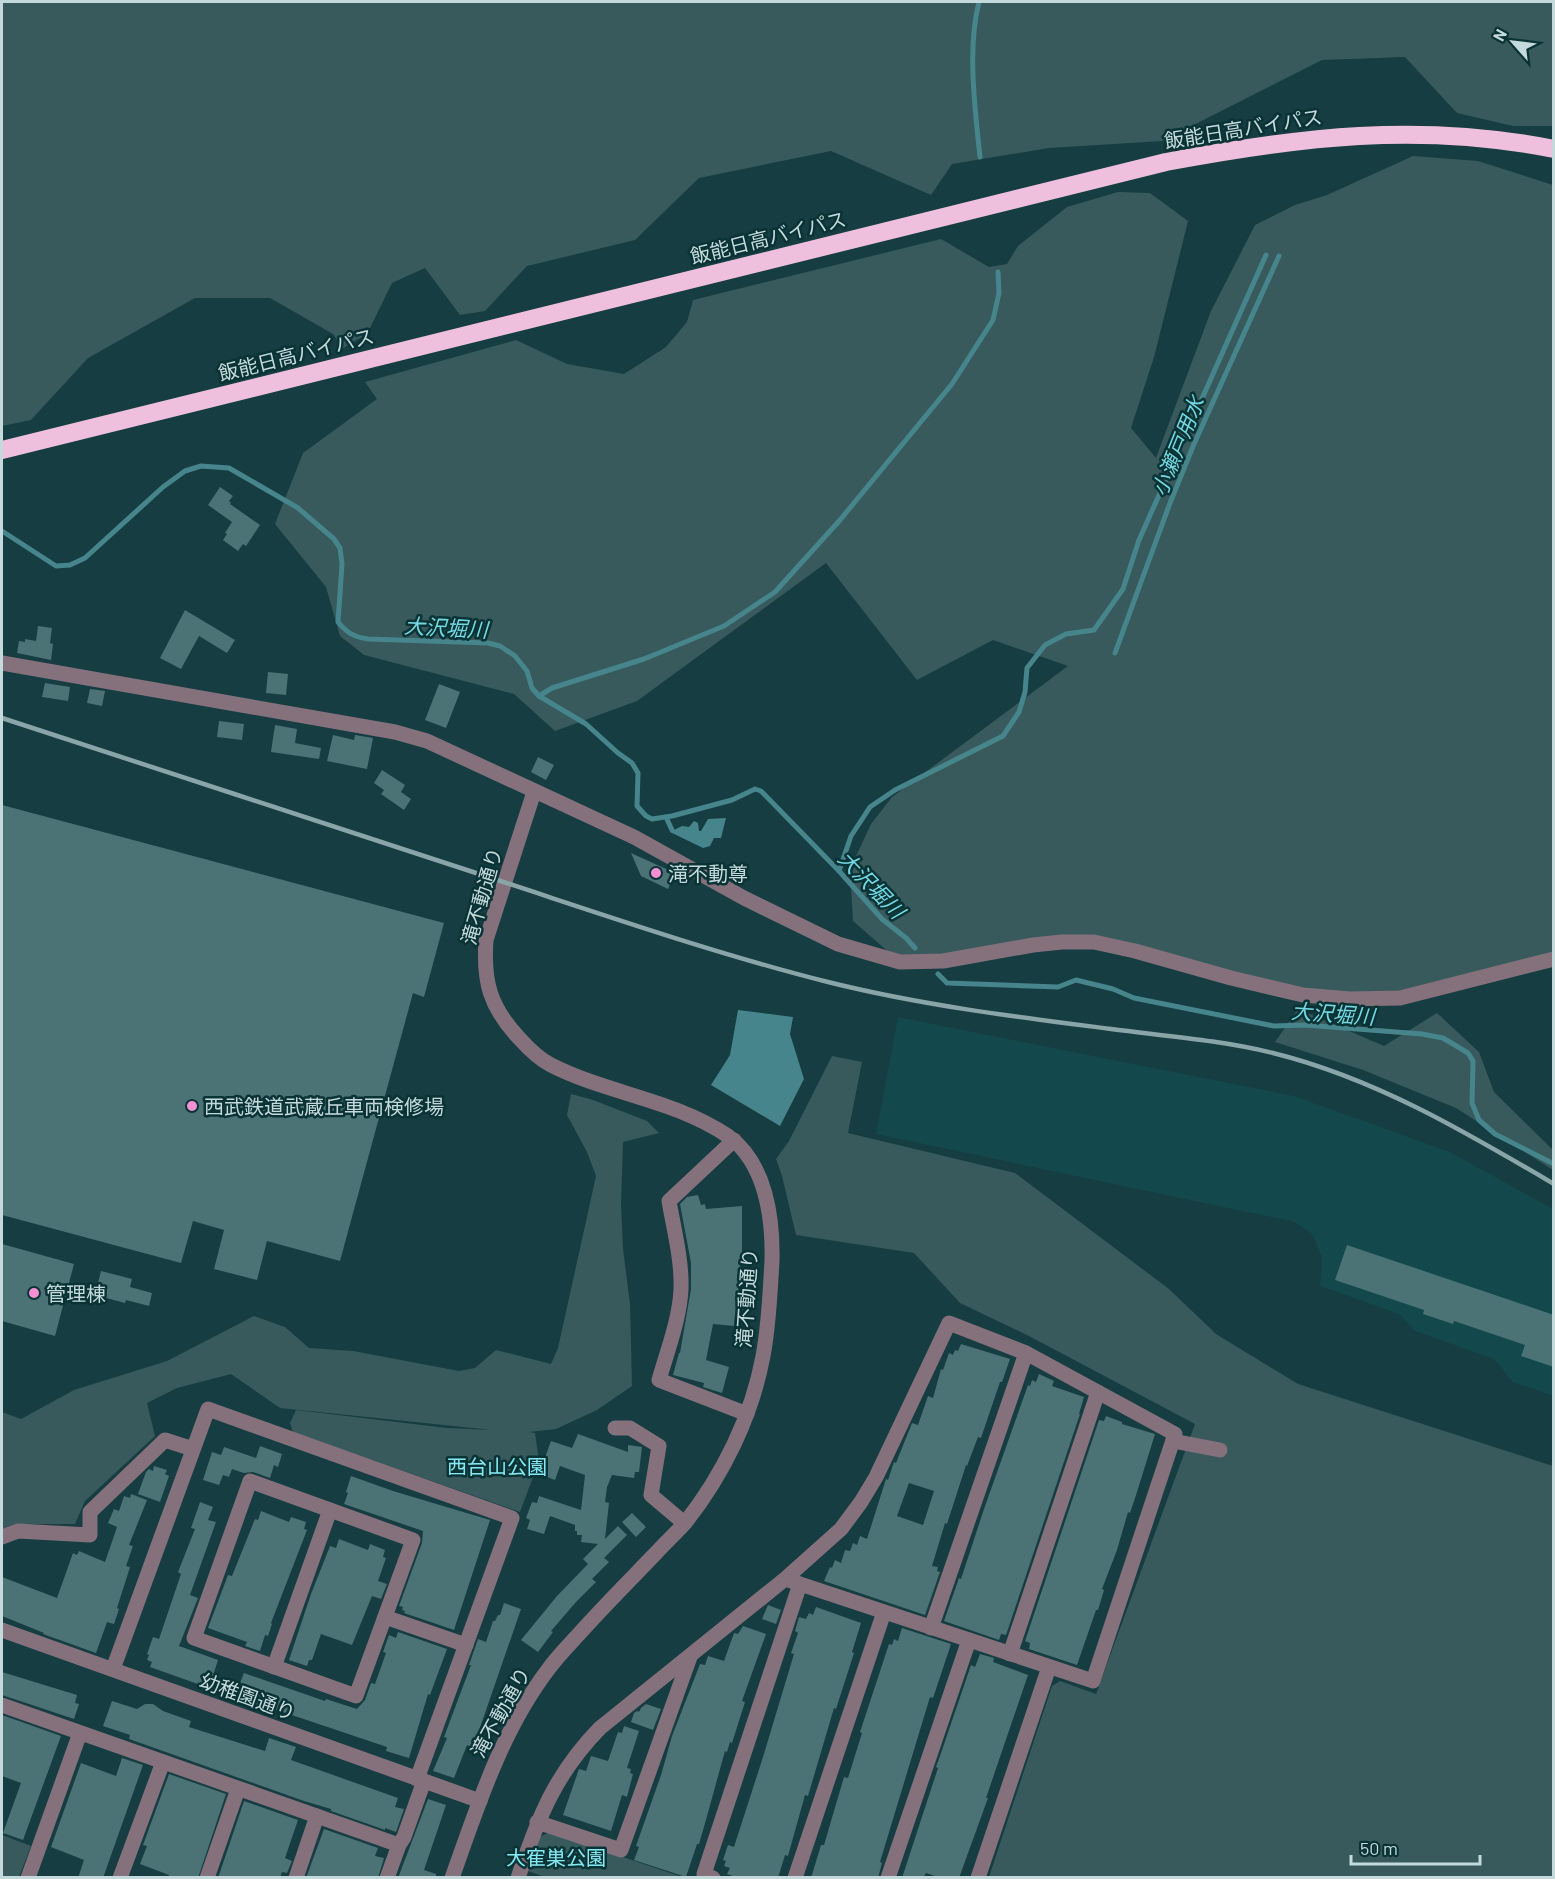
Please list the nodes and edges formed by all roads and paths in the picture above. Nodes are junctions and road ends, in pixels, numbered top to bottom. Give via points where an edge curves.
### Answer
1 (1554, 149) edge
2 (2, 450) edge
3 (2, 663) edge
4 (534, 792) junction
5 (1554, 959) edge
6 (734, 1140) junction
7 (1026, 1353) junction
8 (1098, 1392) junction
9 (747, 1414) junction
10 (615, 1428) dead end
11 (1173, 1441) junction
12 (193, 1449) junction
13 (1220, 1450) dead end
14 (330, 1510) junction
15 (684, 1523) junction
16 (2, 1537) edge
17 (793, 1582) junction
18 (884, 1612) junction
19 (385, 1617) junction
20 (931, 1628) junction
21 (2, 1630) edge
22 (969, 1640) junction
23 (466, 1645) junction
24 (1010, 1654) junction
25 (690, 1657) junction
26 (274, 1666) junction
27 (1049, 1667) junction
28 (113, 1669) junction
29 (2, 1705) edge
30 (80, 1733) junction
31 (163, 1762) junction
32 (420, 1780) junction
33 (238, 1789) junction
34 (480, 1801) junction
35 (317, 1816) junction
36 (537, 1822) junction
37 (399, 1845) junction
38 (28, 1878) edge
39 (120, 1878) edge
40 (207, 1878) edge
41 (296, 1878) edge
42 (387, 1878) edge
43 (452, 1878) edge
44 (518, 1878) edge
45 (713, 1878) edge
46 (795, 1878) edge
47 (888, 1878) edge
48 (978, 1878) edge

1 - 2 highway, 飯能日高バイパス via 1474,137 1387,134 1302,140 1177,160
3 - 4 street via 395,732 427,741
4 - 5 street via 634,837 734,893 838,944 900,962 943,961 1033,945 1094,942 1293,993 1350,999 1400,998
4 - 6 street, 滝不動通り via 486,940 484,963 495,1006 528,1048 548,1064 684,1112
6 - 9 street, 滝不動通り via 751,1162 765,1191 772,1244 763,1358
6 - 9 street via 669,1201 681,1290 659,1380
7 - 8 street
7 - 17 street via 949,1323 861,1502
7 - 20 street
8 - 11 street via 1175,1434
8 - 24 street
9 - 15 street, 滝不動通り via 712,1484
10 - 15 street via 630,1428 659,1446 651,1495
11 - 13 street
11 - 27 street via 1093,1682
12 - 16 street via 165,1440 90,1512 90,1534 18,1531
12 - 23 street via 208,1408 512,1518
12 - 28 street
14 - 19 street via 412,1540
14 - 26 street
14 - 26 street via 250,1481 194,1638
15 - 34 street, 滝不動通り via 550,1666 500,1751
17 - 18 street
17 - 25 street
17 - 45 street via 704,1874
18 - 20 street
18 - 46 street
19 - 23 street
19 - 26 street via 356,1696
20 - 22 street
21 - 28 street, 幼稚園通り
22 - 24 street
22 - 47 street
23 - 32 street
24 - 27 street
25 - 36 street via 585,1743 553,1788
25 - 36 street via 621,1850
27 - 48 street
28 - 32 street, 幼稚園通り
29 - 30 street
30 - 31 street
30 - 38 street
31 - 33 street
31 - 39 street
32 - 34 street, 幼稚園通り
32 - 37 street
33 - 35 street
33 - 40 street
34 - 43 street, 滝不動通り
35 - 37 street
35 - 41 street
36 - 44 street
37 - 42 street

